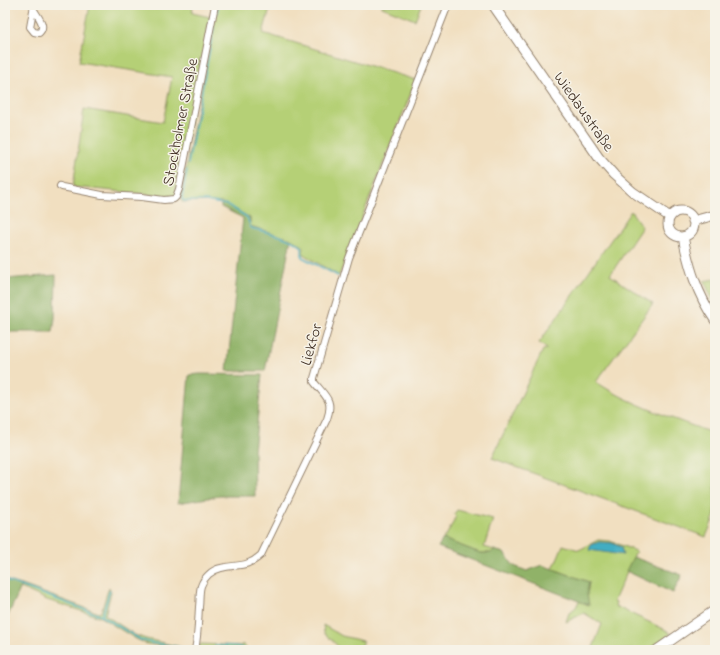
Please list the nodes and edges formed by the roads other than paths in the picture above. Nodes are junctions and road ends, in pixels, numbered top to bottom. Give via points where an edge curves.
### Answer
1 (215, 5) edge
2 (448, 5) edge
3 (493, 5) edge
4 (60, 186) dead end
5 (715, 215) edge
6 (670, 217) junction
7 (693, 221) junction
8 (683, 236) junction
9 (715, 320) edge
10 (715, 610) edge
11 (195, 650) edge
12 (657, 650) edge

1 - 4 street, Stockholmer Straße via 176,197 164,200 115,196
2 - 11 street, Liekfor via 342,277 314,378 314,382 330,405 327,419 261,555 247,565 218,569 208,575 201,585
3 - 6 main road, Wiedaustraße via 599,158 633,192
5 - 7 main road
6 - 7 main road via 682,211 689,214
6 - 8 main road via 670,231 676,236
7 - 8 main road via 691,232
8 - 9 main road via 693,278 700,296
10 - 12 main road

